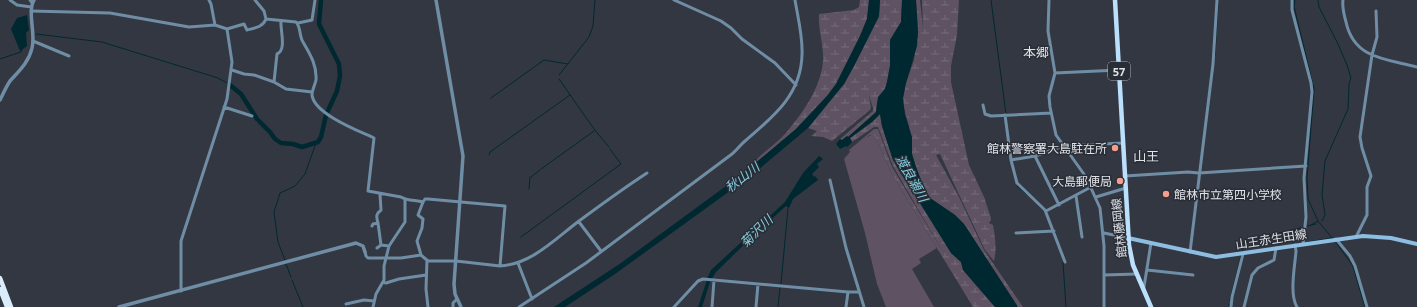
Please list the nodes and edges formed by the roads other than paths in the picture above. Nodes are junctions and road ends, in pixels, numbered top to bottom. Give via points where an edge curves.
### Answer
1 (10, 0) edge
2 (209, 0) edge
3 (255, 0) edge
4 (315, 0) edge
5 (436, 0) edge
6 (674, 0) edge
7 (795, 0) edge
8 (1050, 0) edge
9 (1115, 0) edge
10 (1217, 0) edge
11 (1292, 0) edge
12 (1342, 0) edge
13 (32, 4) edge
14 (1376, 11) dead end
15 (266, 19) junction
16 (281, 21) junction
17 (298, 23) junction
18 (214, 25) junction
19 (227, 29) junction
20 (34, 41) junction
21 (1372, 55) junction
22 (68, 56) dead end
23 (1417, 67) edge
24 (232, 70) junction
25 (1119, 70) junction
26 (1055, 73) junction
27 (274, 82) junction
28 (796, 85) junction
29 (312, 92) junction
30 (0, 100) edge
31 (983, 105) dead end
32 (224, 108) junction
33 (1051, 113) junction
34 (1005, 115) junction
35 (252, 116) dead end
36 (1123, 143) junction
37 (1064, 146) junction
38 (1035, 156) junction
39 (1011, 160) junction
40 (1306, 166) junction
41 (647, 173) dead end
42 (1200, 173) junction
43 (1125, 176) junction
44 (830, 180) dead end
45 (1092, 187) junction
46 (1126, 188) junction
47 (380, 194) junction
48 (1076, 196) junction
49 (1096, 197) junction
50 (405, 200) junction
51 (423, 202) junction
52 (461, 202) junction
53 (1059, 205) junction
54 (1046, 211) junction
55 (579, 222) junction
56 (378, 223) junction
57 (372, 226) dead end
58 (1054, 231) junction
59 (1016, 233) dead end
60 (1104, 233) junction
61 (1356, 236) junction
62 (1082, 237) dead end
63 (1128, 238) junction
64 (1336, 239) junction
65 (1151, 243) junction
66 (1302, 244) junction
67 (1417, 244) edge
68 (381, 245) junction
69 (1295, 245) junction
70 (389, 246) junction
71 (377, 248) dead end
72 (1276, 248) junction
73 (600, 251) junction
74 (365, 252) joint
75 (1190, 252) junction
76 (1243, 254) junction
77 (421, 255) junction
78 (386, 257) junction
79 (427, 260) junction
80 (456, 261) junction
81 (1065, 262) dead end
82 (518, 263) junction
83 (500, 266) junction
84 (1146, 270) junction
85 (1137, 274) junction
86 (426, 275) junction
87 (1104, 275) junction
88 (1193, 275) dead end
89 (0, 278) edge
90 (714, 280) junction
91 (383, 282) junction
92 (758, 284) junction
93 (0, 289) edge
94 (1144, 289) junction
95 (181, 291) junction
96 (848, 292) junction
97 (859, 292) junction
98 (456, 299) junction
99 (532, 299) junction
100 (374, 301) junction
101 (346, 304) dead end
102 (7, 307) edge
103 (11, 307) edge
104 (119, 307) edge
105 (373, 307) edge
106 (428, 307) edge
107 (453, 307) edge
108 (461, 307) edge
109 (519, 307) edge
110 (674, 307) edge
111 (712, 307) edge
112 (756, 307) edge
113 (846, 307) edge
114 (864, 307) edge
115 (1104, 307) edge
116 (1146, 307) edge
117 (1151, 307) edge
118 (1231, 307) edge
119 (1244, 307) edge
120 (1297, 307) edge
121 (1367, 307) edge

1 - 13 street via 17,5
2 - 18 street
3 - 15 street via 264,11
4 - 17 street via 312,20
5 - 52 street via 462,147
6 - 28 street via 721,21 775,63
7 - 28 street via 802,50
8 - 26 street via 1048,31
9 - 25 main road, 館林藤岡線 / 57
10 - 42 street via 1213,64
11 - 40 street via 1292,10 1312,92
12 - 21 street via 1347,26 1354,41 1364,52
13 - 18 street via 110,13 189,27
13 - 20 street
14 - 21 street via 1377,36
15 - 16 street
15 - 19 street via 261,26 252,29 247,30 244,24
16 - 17 street
16 - 27 street via 282,49 277,54
17 - 29 street via 301,39 315,65 316,78
18 - 19 street
19 - 24 street
20 - 22 street
20 - 30 street via 29,58
21 - 23 street
21 - 61 street via 1360,137 1371,176 1367,215
24 - 27 street
24 - 32 street
25 - 26 street
25 - 36 main road, 館林藤岡線 / 57
26 - 33 street via 1049,96
27 - 29 street via 286,89
28 - 73 street via 777,112 732,154
29 - 47 street via 315,102 328,114 374,138 368,191
31 - 34 street via 985,114
32 - 35 street
32 - 95 street via 181,242
33 - 34 street
33 - 37 street via 1056,135
34 - 39 street
36 - 37 street
36 - 43 main road, 館林藤岡線 / 57
37 - 38 street
37 - 45 street
38 - 39 street
38 - 53 street
39 - 54 street via 1018,184
40 - 42 street
40 - 66 street via 1306,209
41 - 55 street
42 - 43 street
42 - 75 street
43 - 46 main road, 館林藤岡線 / 57
44 - 97 street
45 - 48 street
45 - 49 street
46 - 49 street
46 - 63 main road, 館林藤岡線 / 57
47 - 50 street
47 - 56 street via 381,210 376,217
48 - 53 street
48 - 62 street
49 - 60 street
50 - 51 street
50 - 70 street via 405,222
51 - 52 street via 428,199
51 - 77 street via 418,215 423,219 422,228 417,241
52 - 80 street
52 - 83 street via 505,206
53 - 54 street
54 - 58 street
55 - 73 street
55 - 82 street via 547,246
56 - 57 street
56 - 68 street
58 - 59 street
58 - 81 street
60 - 63 street
60 - 87 street
61 - 64 main road, 山王赤生田線
61 - 67 main road, 山王赤生田線 via 1376,236
63 - 65 main road, 山王赤生田線
63 - 85 main road, 館林藤岡線 / 57
64 - 66 main road, 山王赤生田線
64 - 121 street via 1352,260
65 - 75 main road, 山王赤生田線
65 - 84 street
66 - 69 main road, 山王赤生田線
68 - 70 street
68 - 71 street
69 - 72 main road, 山王赤生田線
69 - 120 street via 1293,294
70 - 78 street
72 - 76 main road, 山王赤生田線
72 - 119 street via 1274,260 1258,268 1252,275
73 - 99 street
74 - 78 street via 368,258
74 - 95 street via 363,246 356,243
75 - 76 main road, 山王赤生田線 via 1216,257
76 - 118 street
77 - 78 street
77 - 79 street
78 - 91 street
79 - 80 street
79 - 86 street
80 - 83 street
80 - 98 street
82 - 83 street
82 - 99 street
84 - 88 street
84 - 94 street
85 - 87 street
85 - 94 main road, 館林藤岡線 / 57
86 - 91 street
86 - 106 street
87 - 115 street
89 - 103 highway
90 - 92 street
90 - 110 street via 698,281
90 - 111 street
91 - 100 street
92 - 96 street
92 - 112 street
93 - 102 highway
94 - 117 main road, 館林藤岡線 / 57
95 - 104 street
96 - 97 street
96 - 113 street
97 - 114 street
98 - 107 street
98 - 108 street
99 - 109 street
100 - 101 street via 364,300
100 - 105 street
116 - 117 street

